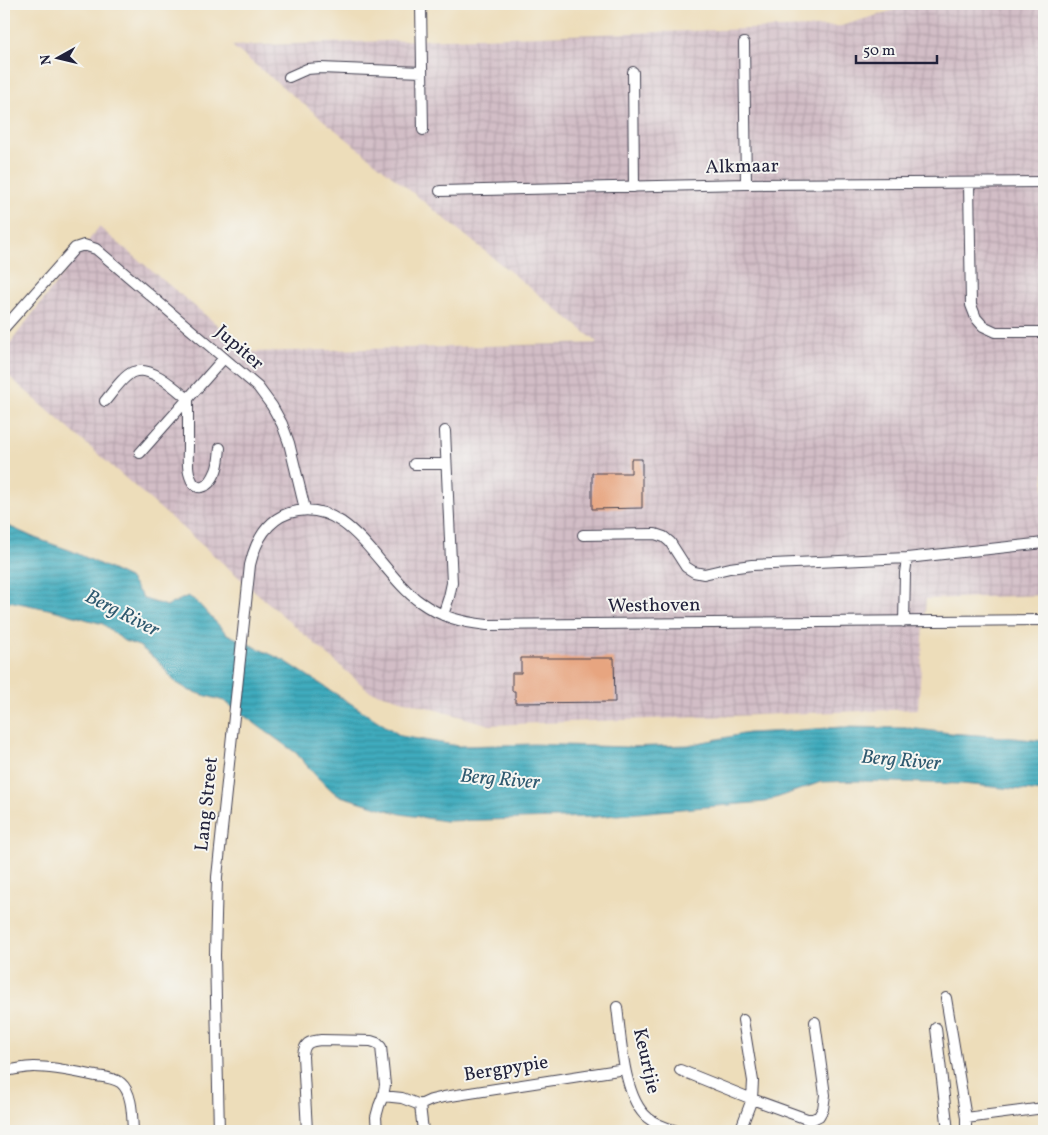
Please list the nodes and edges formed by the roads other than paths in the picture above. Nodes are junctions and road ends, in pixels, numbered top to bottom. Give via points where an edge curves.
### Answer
1 (421, 4) edge
2 (744, 43) dead end
3 (422, 72) junction
4 (633, 72) dead end
5 (289, 77) dead end
6 (423, 130) dead end
7 (1044, 182) edge
8 (969, 183) junction
9 (746, 184) junction
10 (634, 187) junction
11 (440, 191) dead end
12 (4, 328) edge
13 (1044, 332) edge
14 (224, 358) junction
15 (188, 398) junction
16 (105, 400) dead end
17 (445, 431) dead end
18 (220, 448) dead end
19 (140, 453) dead end
20 (414, 464) dead end
21 (446, 464) junction
22 (305, 510) junction
23 (583, 536) dead end
24 (1044, 543) edge
25 (908, 558) junction
26 (442, 614) junction
27 (1044, 620) edge
28 (904, 622) junction
29 (946, 998) dead end
30 (617, 1007) dead end
31 (743, 1020) dead end
32 (815, 1022) dead end
33 (936, 1028) dead end
34 (625, 1069) junction
35 (680, 1070) dead end
36 (4, 1071) edge
37 (383, 1096) junction
38 (752, 1100) junction
39 (420, 1105) junction
40 (1044, 1108) edge
41 (966, 1118) junction
42 (133, 1131) edge
43 (220, 1131) edge
44 (307, 1131) edge
45 (377, 1131) edge
46 (422, 1131) edge
47 (677, 1131) edge
48 (740, 1131) edge
49 (948, 1131) edge
50 (966, 1131) edge

1 - 3 street
2 - 9 street
3 - 5 street via 320,68 307,69
3 - 6 street
4 - 10 street
7 - 8 street, Alkmaar
8 - 9 street, Alkmaar
8 - 13 street via 971,305 976,318 983,326 996,332
9 - 10 street, Alkmaar
10 - 11 street, Alkmaar
12 - 14 street, Jupiter via 75,248 84,245 96,249
14 - 15 street
14 - 22 street, Jupiter via 258,387 282,424
15 - 16 street via 161,378 141,371 132,372 123,379
15 - 18 street via 188,466 195,485 203,488 210,482 219,464
15 - 19 street
17 - 21 street
20 - 21 street
21 - 26 street via 452,583
22 - 26 street, Westhoven via 318,511 342,522 406,591
22 - 43 street, Lang Street via 285,514 266,528 250,565 217,878 215,984
23 - 25 street via 655,534 670,542 686,568 704,574 752,565
24 - 25 street
25 - 28 street
26 - 28 street, Westhoven via 466,623 487,626
27 - 28 street, Westhoven
29 - 41 street
30 - 34 street, Keurtjie
31 - 38 street via 753,1081
32 - 38 street via 825,1095 819,1116 807,1119
33 - 49 street
34 - 39 street, Bergpypie via 444,1097
34 - 47 street, Keurtjie via 638,1108 649,1119
35 - 38 street
36 - 42 street via 51,1068 113,1079 128,1092
37 - 39 street via 402,1098
37 - 44 street via 383,1060 377,1043 312,1041 307,1044 303,1056
37 - 45 street via 376,1117
38 - 48 street
39 - 46 street
40 - 41 street
41 - 50 street

